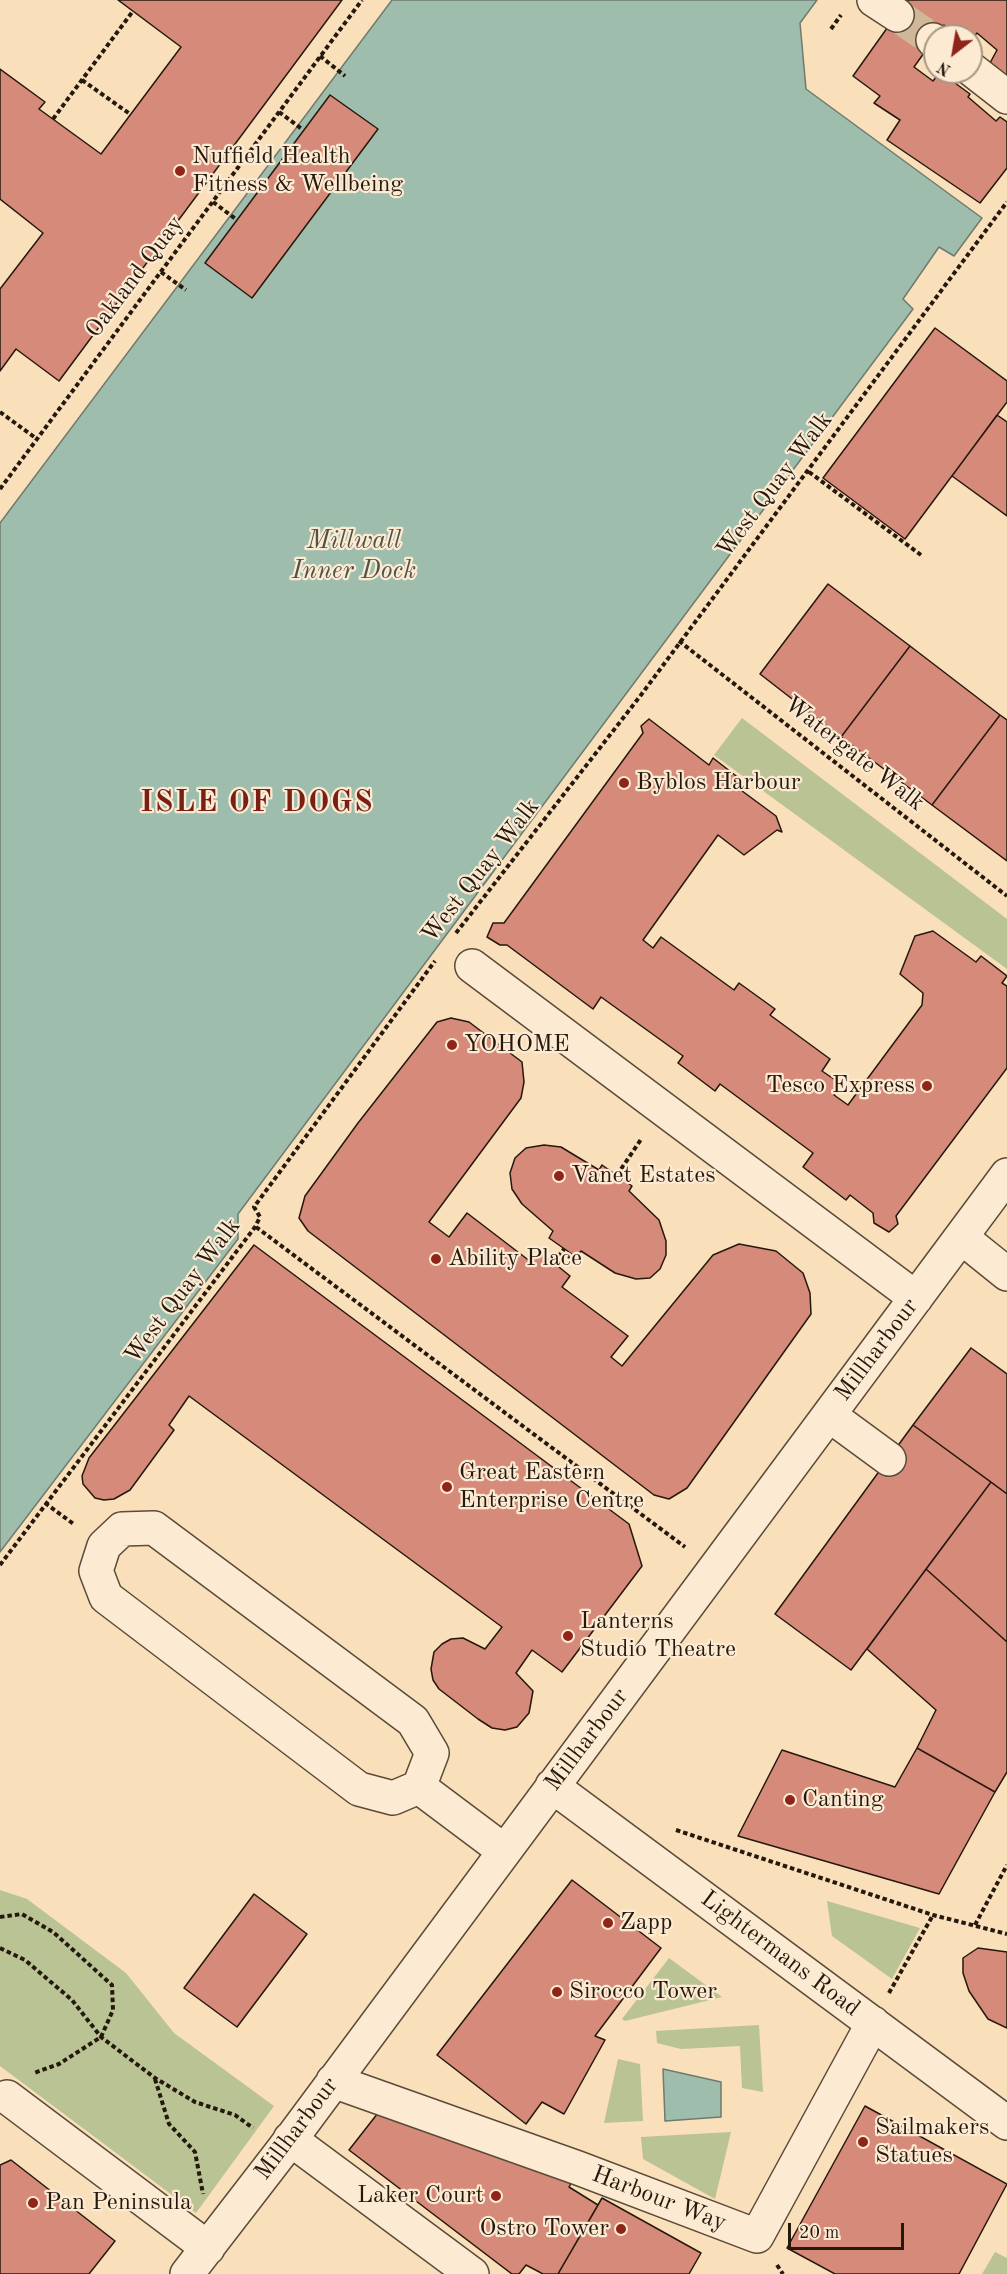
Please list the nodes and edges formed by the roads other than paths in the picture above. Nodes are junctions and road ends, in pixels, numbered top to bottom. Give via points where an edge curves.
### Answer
1 (983, 78) edge
2 (1007, 97) edge
3 (472, 966) dead end
4 (1007, 1175) edge
5 (961, 1237) junction
6 (1007, 1274) edge
7 (916, 1298) junction
8 (829, 1415) junction
9 (889, 1459) dead end
10 (552, 1786) junction
11 (419, 1787) junction
12 (503, 1850) junction
13 (880, 2011) junction
14 (333, 2081) junction
15 (3, 2096) edge
16 (1007, 2123) edge
17 (286, 2145) junction
18 (214, 2240) junction
19 (187, 2274) edge
20 (472, 2274) edge

1 - 2 street
3 - 7 street
4 - 5 street, Millharbour
5 - 6 street
5 - 7 street, Millharbour
7 - 8 street, Millharbour
8 - 9 street
8 - 10 street, Millharbour
10 - 12 street, Millharbour
10 - 13 street, Lightermans Road
11 - 11 street via 393,1798 359,1789 105,1596 96,1571 104,1546 122,1529 154,1528 413,1721 432,1753
11 - 12 street
12 - 14 street, Millharbour
13 - 14 street, Harbour Way via 757,2236
13 - 16 street, Lightermans Road
14 - 17 street, Millharbour
15 - 18 street
17 - 18 street, Millharbour via 265,2194
17 - 20 street
18 - 19 street, Millharbour

